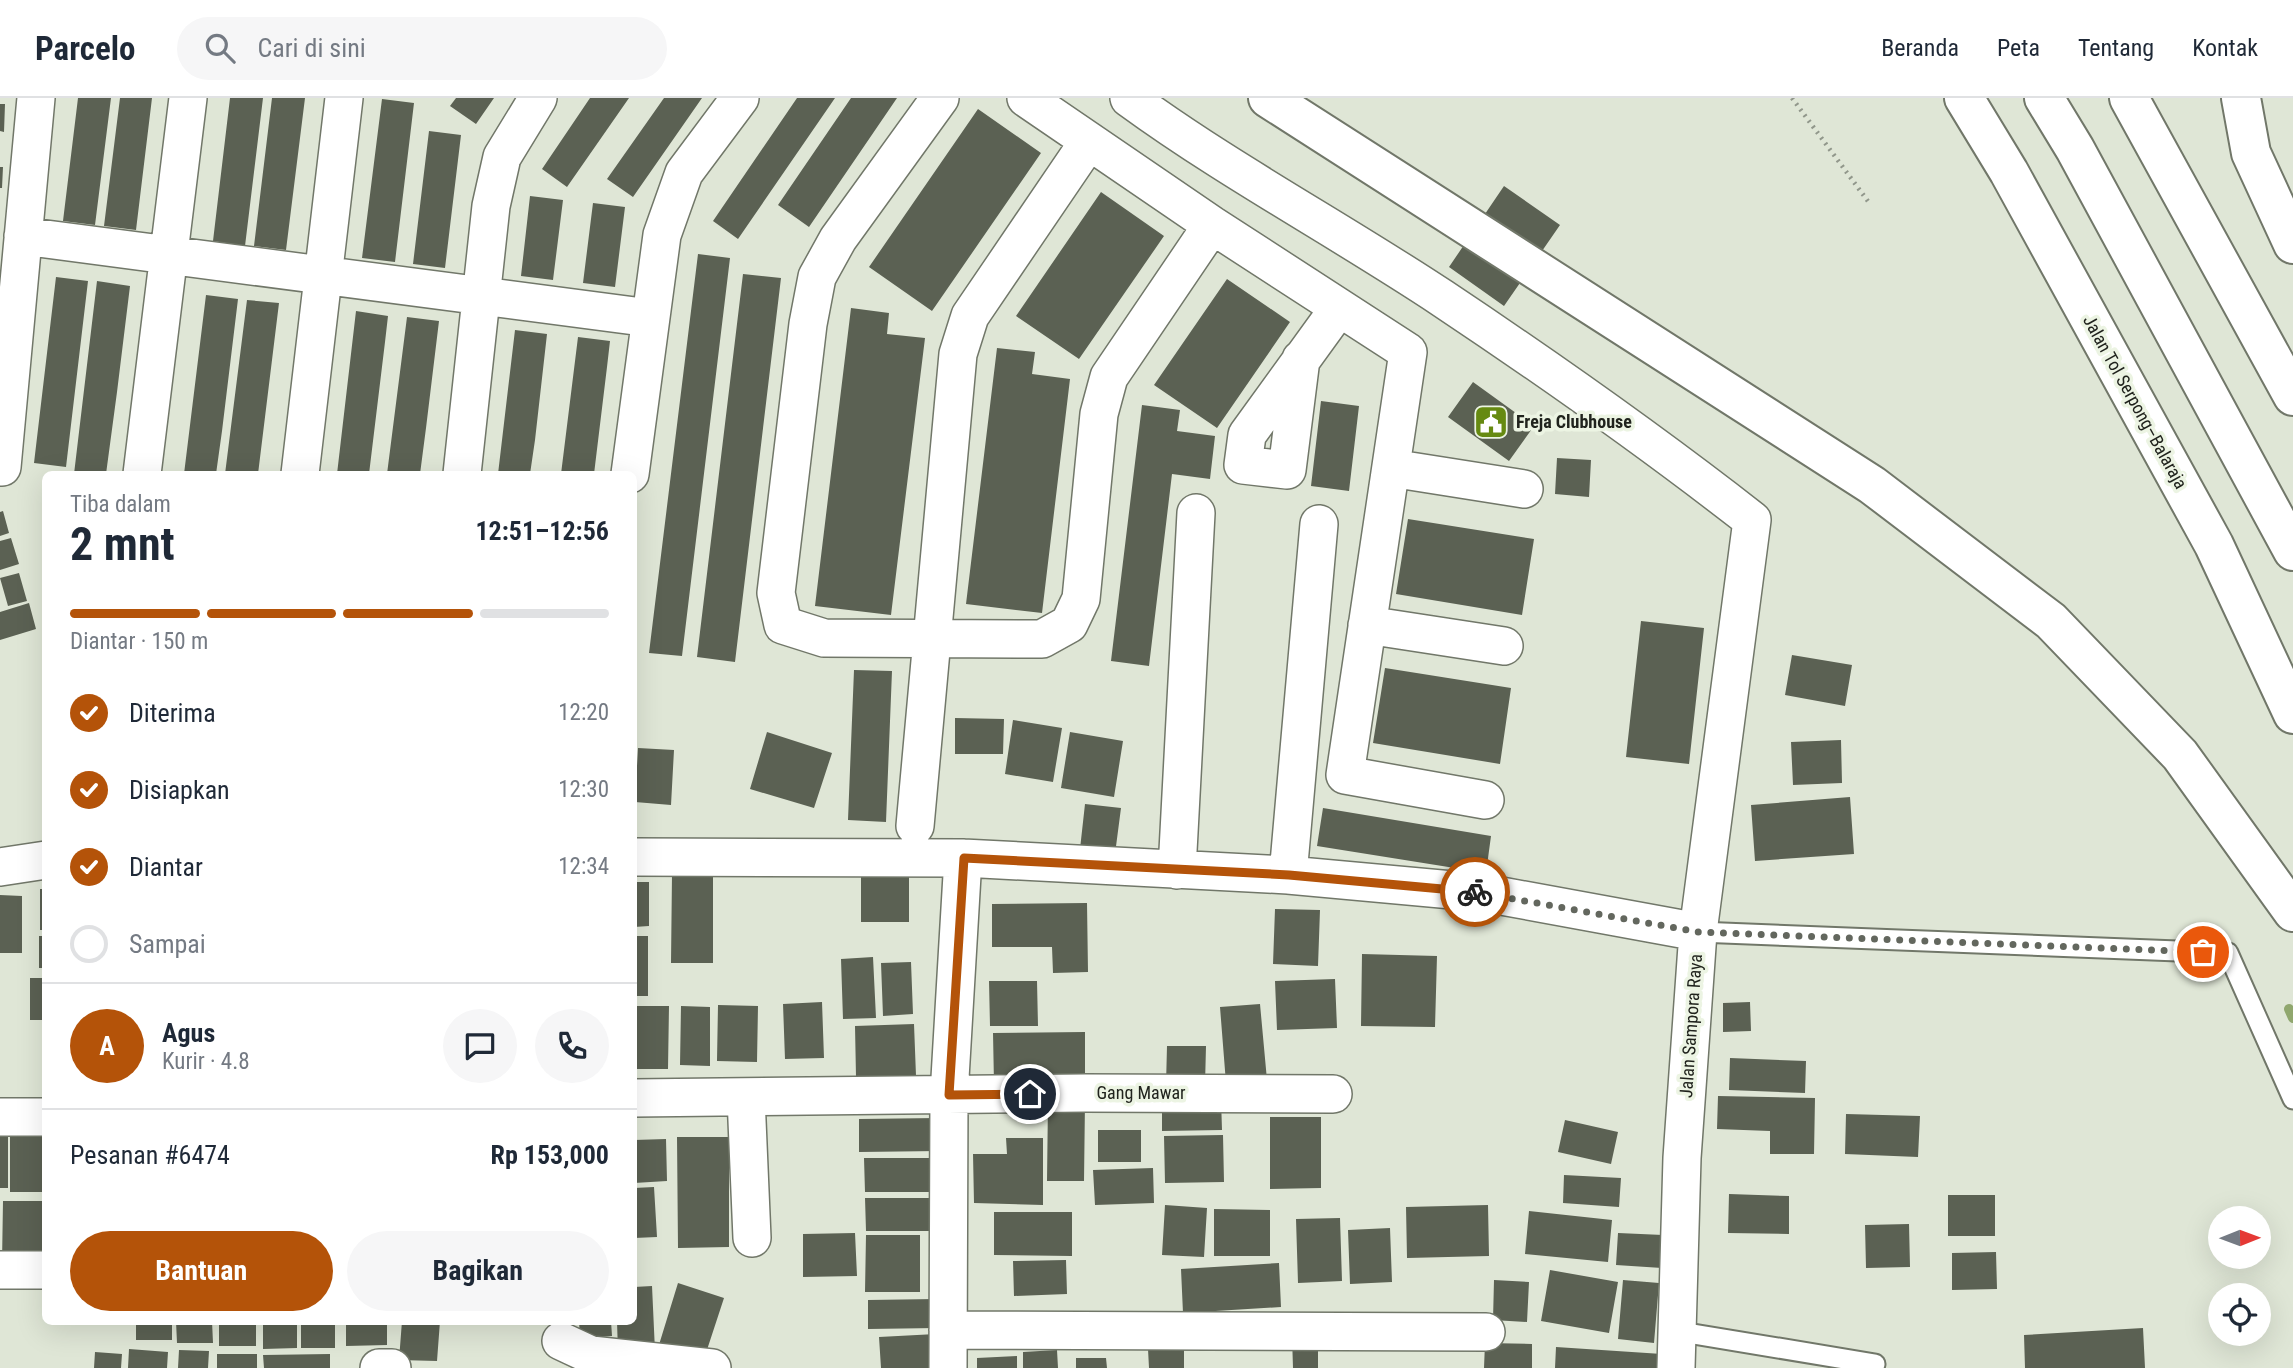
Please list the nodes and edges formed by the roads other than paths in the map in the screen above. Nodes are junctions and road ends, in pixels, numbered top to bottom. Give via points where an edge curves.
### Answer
1 (36, 98) edge
2 (188, 98) edge
3 (344, 98) edge
4 (538, 98) edge
5 (740, 98) edge
6 (940, 98) edge
7 (1026, 98) edge
8 (1129, 98) edge
9 (1268, 98) edge
10 (1964, 98) edge
11 (2043, 98) edge
12 (2129, 98) edge
13 (2241, 98) edge
14 (1089, 141) junction
15 (1212, 225) junction
16 (23, 236) junction
17 (2293, 244) edge
18 (169, 255) junction
19 (322, 276) junction
20 (483, 297) junction
21 (1339, 308) junction
22 (650, 318) junction
23 (1301, 359) dead end
24 (2293, 396) edge
25 (2, 467) edge
26 (1391, 468) junction
27 (142, 471) edge
28 (300, 471) edge
29 (462, 471) edge
30 (630, 471) edge
31 (1524, 489) dead end
32 (1196, 513) dead end
33 (1319, 524) dead end
34 (2293, 551) edge
35 (1367, 625) junction
36 (930, 639) junction
37 (1504, 646) dead end
38 (2293, 714) edge
39 (1485, 800) dead end
40 (915, 826) dead end
41 (637, 857) edge
42 (964, 858) junction
43 (42, 861) edge
44 (0, 867) edge
45 (1177, 870) junction
46 (1289, 875) junction
47 (2293, 912) edge
48 (1698, 932) junction
49 (1333, 1094) dead end
50 (949, 1095) junction
51 (746, 1097) junction
52 (637, 1098) edge
53 (2293, 1099) edge
54 (0, 1117) edge
55 (42, 1117) edge
56 (752, 1238) dead end
57 (0, 1270) edge
58 (42, 1270) edge
59 (948, 1330) junction
60 (1675, 1331) junction
61 (1486, 1332) dead end
62 (559, 1343) edge
63 (1875, 1364) dead end
64 (379, 1368) edge
65 (392, 1368) edge
66 (712, 1368) edge
67 (948, 1368) edge
68 (1675, 1368) edge

1 - 16 street
2 - 18 street
3 - 19 street
4 - 20 street via 502,157 491,206
5 - 22 street via 684,173 662,235
6 - 36 street via 838,239 817,277 776,593 783,625 824,638
7 - 14 street
8 - 48 street, Jalan Sampora Raya via 1183,137 1441,297 1678,462 1752,520
9 - 47 highway via 1872,485 2051,621 2180,755
10 - 38 highway, Jalan Tol Serpong–Balaraja via 2214,545
11 - 34 highway
12 - 24 highway
13 - 17 highway via 2251,153
14 - 15 street
14 - 36 street via 970,316 958,354
15 - 21 street
15 - 36 street via 1109,377 1099,414 1081,599 1069,624 1042,639
16 - 18 street
16 - 25 street
18 - 19 street
18 - 27 street
19 - 20 street
19 - 28 street
20 - 22 street
20 - 29 street
21 - 23 street
21 - 26 street via 1408,352
22 - 30 street
26 - 31 street
26 - 35 street
32 - 45 street
33 - 46 street
35 - 37 street
35 - 39 street via 1345,775
36 - 40 street
41 - 42 street
42 - 45 street
42 - 50 street
43 - 44 street
45 - 46 street
46 - 48 street via 1485,893
48 - 53 lane via 2228,953
48 - 60 street, Jalan Sampora Raya
49 - 50 street, Gang Mawar
50 - 51 street, Gang Mawar
50 - 59 street
51 - 52 street, Gang Mawar
51 - 56 street
54 - 55 street
57 - 58 street
59 - 61 street
59 - 67 street
60 - 63 lane
60 - 68 street, Jalan Sampora Raya
62 - 66 street via 591,1355
64 - 65 street

